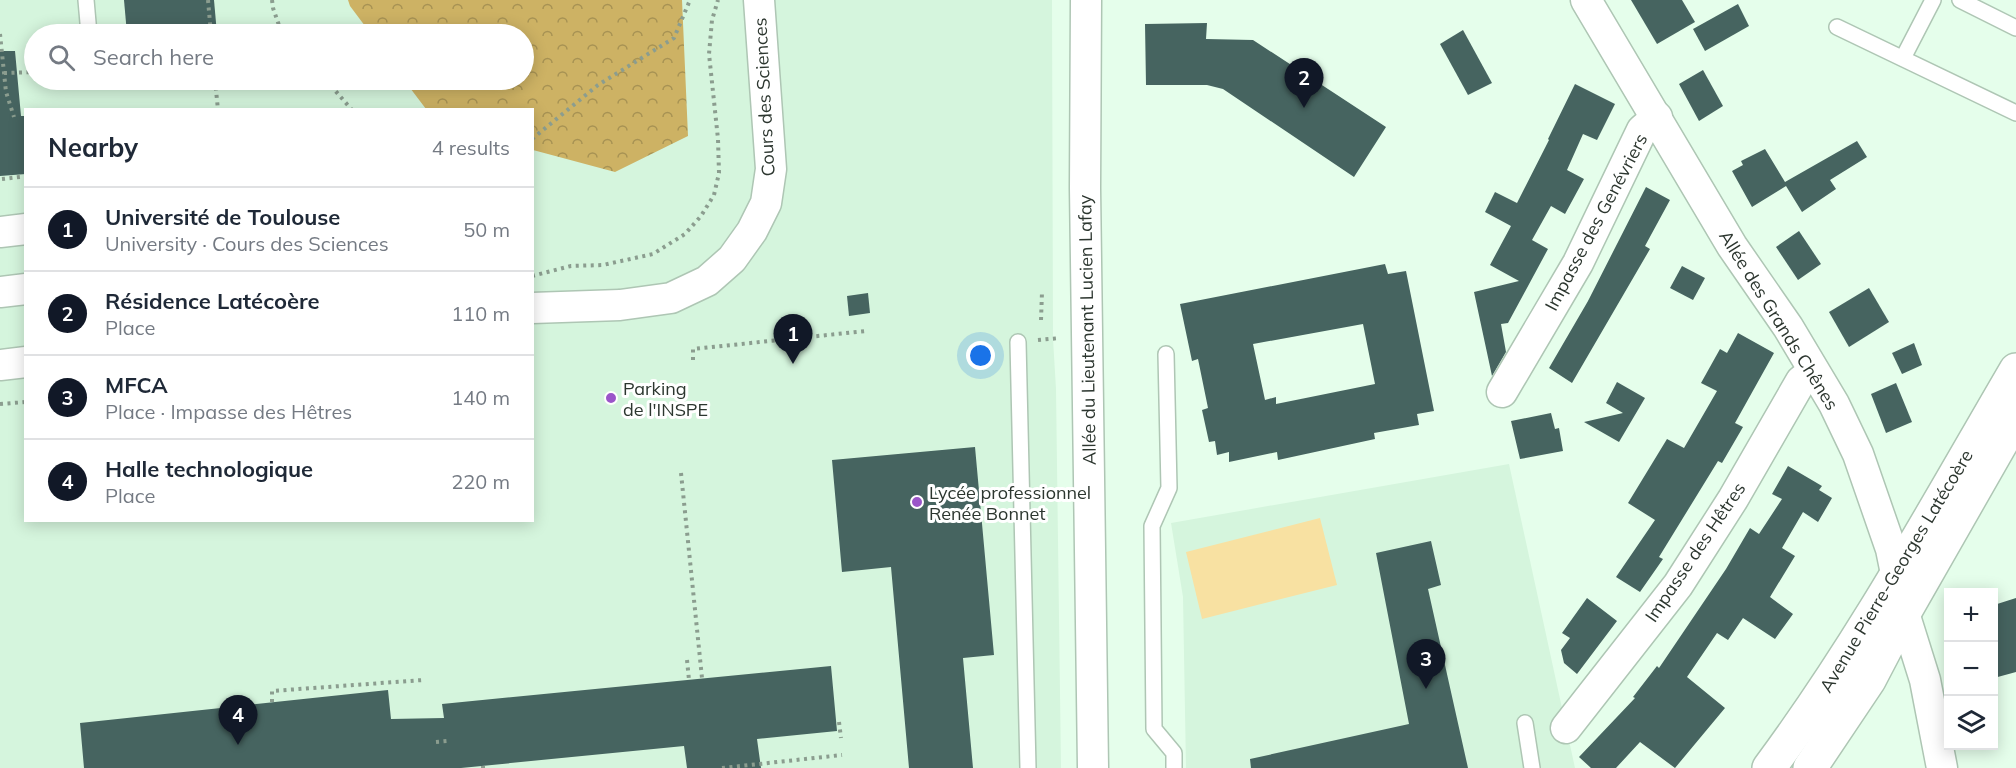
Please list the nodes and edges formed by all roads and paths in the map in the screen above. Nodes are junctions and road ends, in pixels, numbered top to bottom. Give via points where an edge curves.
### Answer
1 (86, 0) edge
2 (208, 0) edge
3 (272, 0) edge
4 (690, 0) edge
5 (718, 0) edge
6 (759, 0) edge
7 (1086, 0) edge
8 (1586, 0) edge
9 (1933, 0) edge
10 (1960, 0) edge
11 (88, 24) edge
12 (210, 24) edge
13 (279, 24) edge
14 (1837, 27) dead end
15 (2016, 28) edge
16 (0, 34) edge
17 (1903, 58) junction
18 (24, 72) edge
19 (4, 73) junction
20 (216, 90) edge
21 (335, 90) edge
22 (218, 108) edge
23 (350, 108) edge
24 (2016, 113) edge
25 (14, 117) dead end
26 (1657, 117) junction
27 (534, 137) edge
28 (20, 177) dead end
29 (2, 179) dead end
30 (24, 229) edge
31 (0, 232) edge
32 (534, 275) edge
33 (24, 289) edge
34 (0, 292) edge
35 (1042, 292) dead end
36 (534, 308) edge
37 (1041, 320) dead end
38 (866, 331) dead end
39 (1018, 342) dead end
40 (1166, 354) dead end
41 (693, 360) dead end
42 (24, 362) edge
43 (0, 365) edge
44 (2016, 370) edge
45 (1814, 372) junction
46 (1502, 392) dead end
47 (24, 402) edge
48 (0, 404) edge
49 (2001, 428) edge
50 (681, 473) dead end
51 (1896, 574) junction
52 (1904, 614) junction
53 (687, 660) dead end
54 (702, 678) dead end
55 (423, 680) dead end
56 (689, 680) dead end
57 (272, 702) dead end
58 (839, 722) dead end
59 (1525, 723) dead end
60 (1566, 728) dead end
61 (840, 738) dead end
62 (447, 741) dead end
63 (436, 742) dead end
64 (842, 754) dead end
65 (722, 768) edge
66 (1028, 768) edge
67 (1093, 768) edge
68 (1174, 768) edge
69 (1532, 768) edge
70 (1769, 768) edge
71 (1810, 768) edge
72 (1942, 768) edge

1 - 11 lane
2 - 12 path
3 - 13 path
4 - 27 path via 674,38 598,85
5 - 32 path via 709,54 719,173 714,195 701,216 685,234 653,254
6 - 36 street, Cours des Sciences via 771,169 766,203 732,259 706,281 671,298 620,305
7 - 67 street, Allée du Lieutenant Lucien Lafay
8 - 26 street, Allée des Grands Chênes
9 - 17 lane
10 - 15 lane
14 - 17 lane
16 - 19 path
17 - 24 lane
18 - 19 path
19 - 25 path
20 - 22 path
21 - 23 path
26 - 45 street, Allée des Grands Chênes via 1732,246
26 - 46 street, Impasse des Genévriers via 1642,130 1578,263
28 - 29 path
30 - 31 street
33 - 34 street
35 - 37 path
38 - 41 path via 693,349
39 - 66 lane
40 - 68 lane via 1169,488 1152,526 1154,729 1174,753
42 - 43 street
44 - 49 main road, Avenue Pierre-Georges Latécoère
45 - 51 street, Allée des Grands Chênes via 1858,454
45 - 60 street, Impasse des Hêtres via 1801,381 1678,585
47 - 48 path
49 - 51 main road, Avenue Pierre-Georges Latécoère
49 - 52 main road, Avenue Pierre-Georges Latécoère
50 - 54 path
51 - 52 street, Allée des Grands Chênes
51 - 70 main road, Avenue Pierre-Georges Latécoère via 1816,702
52 - 71 main road, Avenue Pierre-Georges Latécoère via 1869,680
52 - 72 street, Allée des Grands Chênes via 1925,680
53 - 56 path
55 - 57 path via 272,691
58 - 61 path
59 - 69 lane
62 - 63 path
64 - 65 path

